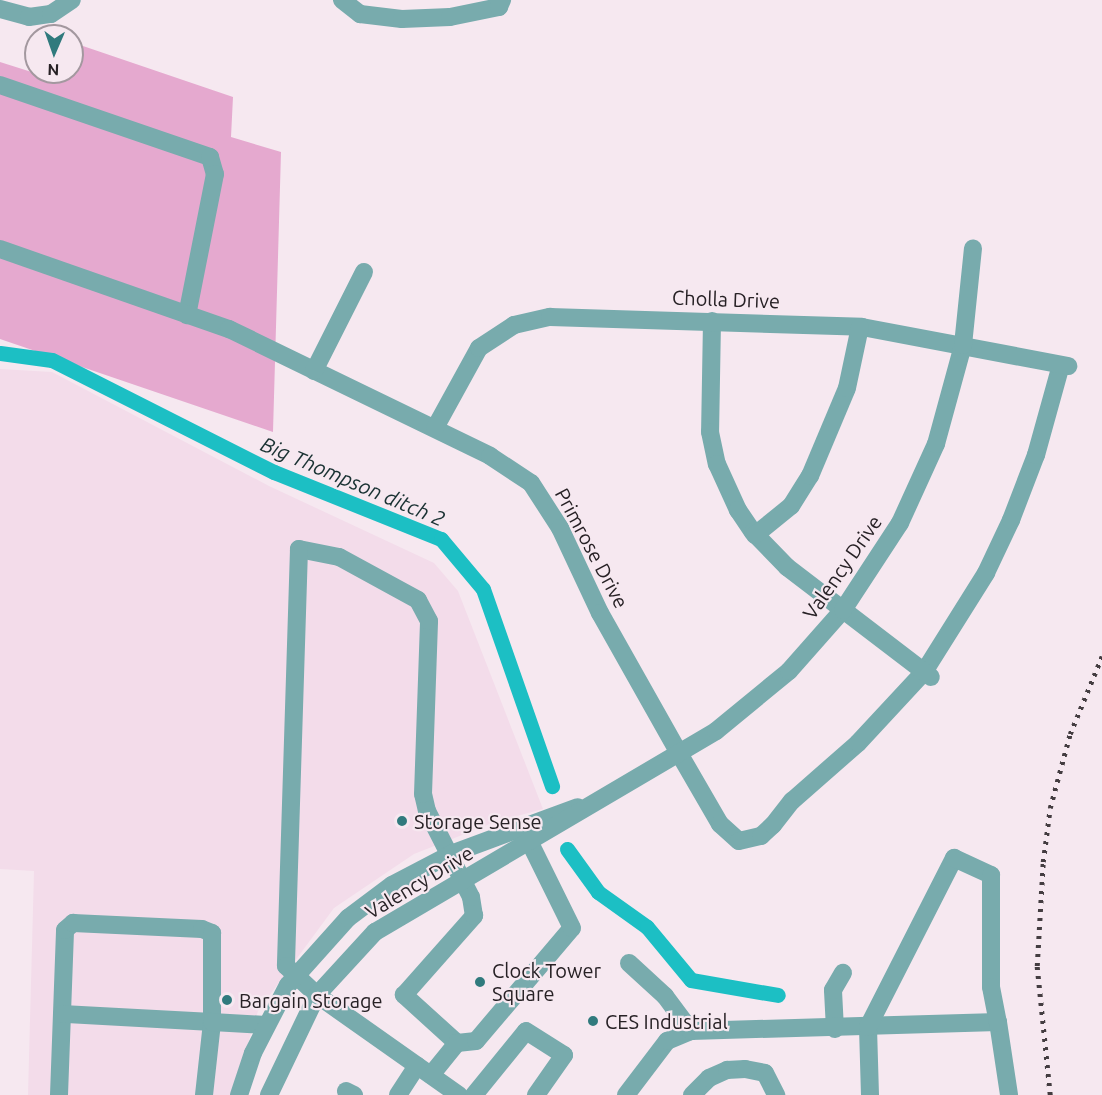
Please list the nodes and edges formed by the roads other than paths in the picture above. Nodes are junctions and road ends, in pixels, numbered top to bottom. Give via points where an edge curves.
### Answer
1 (72, 0) edge
2 (342, 0) edge
3 (502, 0) edge
4 (0, 9) edge
5 (0, 85) edge
6 (0, 249) edge
7 (973, 249) dead end
8 (364, 272) dead end
9 (188, 315) junction
10 (712, 321) junction
11 (860, 327) junction
12 (963, 345) junction
13 (314, 371) junction
14 (435, 428) junction
15 (755, 535) junction
16 (844, 609) junction
17 (927, 674) junction
18 (680, 755) junction
19 (591, 803) junction
20 (530, 843) junction
21 (451, 854) junction
22 (463, 880) junction
23 (629, 963) dead end
24 (843, 973) dead end
25 (296, 975) junction
26 (317, 995) junction
27 (62, 1014) junction
28 (212, 1022) junction
29 (998, 1022) junction
30 (267, 1024) junction
31 (868, 1028) junction
32 (835, 1029) junction
33 (691, 1031) junction
34 (456, 1043) junction
35 (424, 1071) junction
36 (59, 1095) edge
37 (204, 1095) edge
38 (239, 1095) edge
39 (269, 1095) edge
40 (398, 1095) edge
41 (459, 1095) edge
42 (474, 1095) edge
43 (536, 1095) edge
44 (626, 1095) edge
45 (692, 1095) edge
46 (776, 1095) edge
47 (870, 1095) edge
48 (1009, 1095) edge

1 - 4 street via 51,14 40,16
2 - 3 street via 360,14 402,19 450,17 499,7
5 - 9 street via 210,157 214,174
6 - 9 street, Primrose Drive
7 - 12 street, Valency Drive
8 - 13 street
9 - 13 street, Primrose Drive via 229,329
10 - 11 street, Cholla Drive
10 - 14 street, Cholla Drive via 550,317 514,325 490,338 471,357
10 - 15 street via 709,415 713,450 730,496
11 - 12 street, Cholla Drive
11 - 15 street via 847,388 810,476 791,506
12 - 16 street, Valency Drive via 950,401 925,471 891,540
12 - 17 street, Cholla Drive via 1065,365 1015,511 986,573
13 - 14 street, Primrose Drive
14 - 18 street, Primrose Drive via 490,456 536,491 560,528 611,632
15 - 16 street via 787,567
16 - 17 street
16 - 18 street, Valency Drive via 760,698
17 - 18 street, Primrose Drive via 761,836 739,841 720,824
18 - 19 street, Valency Drive
19 - 20 street, Valency Drive
19 - 21 street, Valency Drive
20 - 22 street, Valency Drive
20 - 34 street via 572,928 476,1041
21 - 22 street
21 - 25 street, Valency Drive via 368,902 330,935
21 - 25 street via 427,811 423,794 429,621 418,600 339,557 299,549 285,954 286,966
22 - 26 street, Valency Drive via 375,932
22 - 34 street via 474,916 404,995
23 - 33 street via 665,996
24 - 32 street via 833,990
25 - 26 street
25 - 30 street, Valency Drive
26 - 35 street
26 - 39 street, Valency Drive
27 - 28 street
27 - 28 street via 65,930 73,923 202,929 212,933
27 - 36 street
28 - 30 street
28 - 37 street
29 - 31 street
29 - 31 street via 991,987 991,875 954,858
29 - 48 street
30 - 38 street, Valency Drive
31 - 32 street
31 - 47 street
32 - 33 street
33 - 44 street via 667,1041
34 - 35 street
35 - 40 street
35 - 41 street
42 - 43 street via 526,1031 564,1055
45 - 46 street via 710,1078 727,1070 745,1069 765,1073

